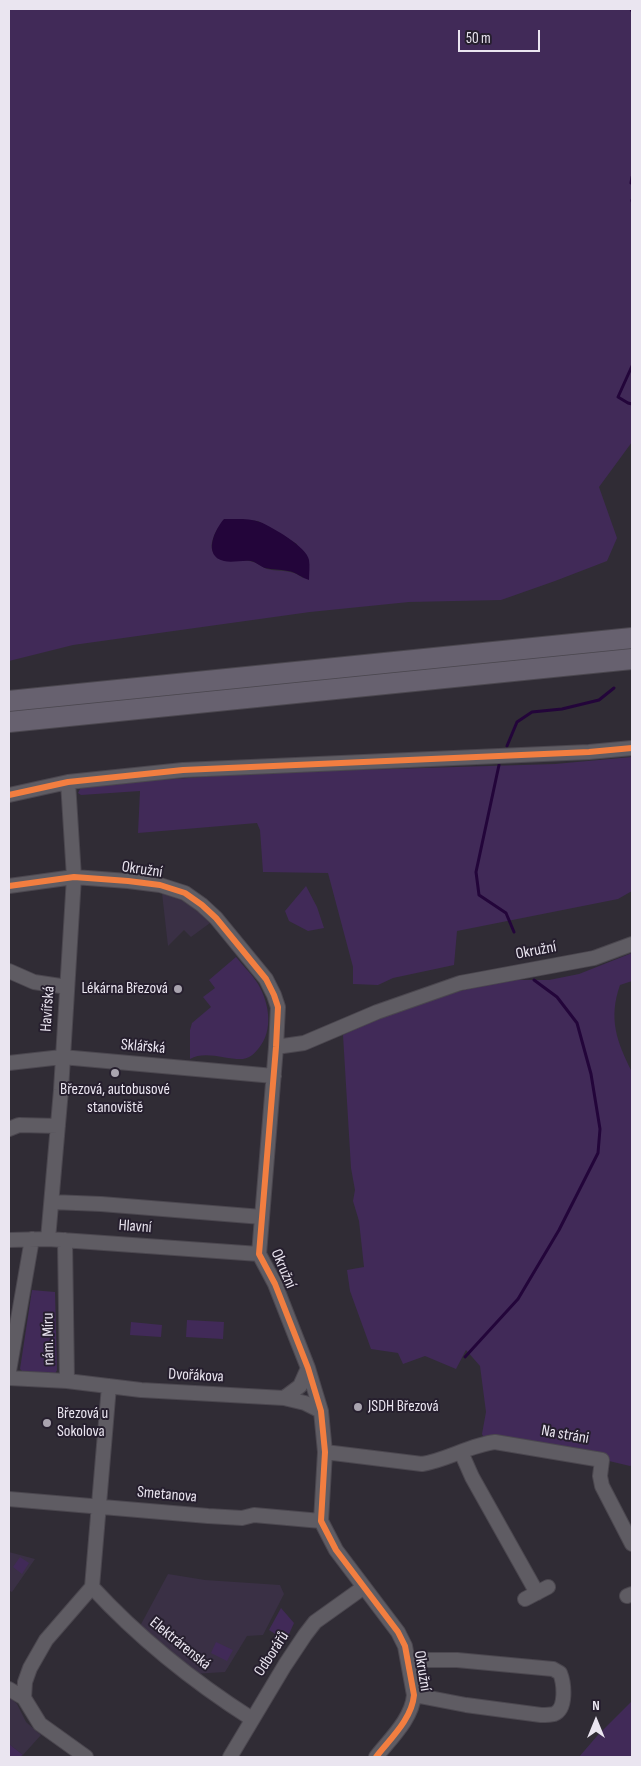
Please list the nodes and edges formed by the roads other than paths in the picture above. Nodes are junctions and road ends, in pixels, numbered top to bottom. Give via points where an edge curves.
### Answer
1 (632, 638) edge
2 (632, 659) edge
3 (9, 702) edge
4 (9, 722) edge
5 (632, 748) edge
6 (68, 782) junction
7 (9, 794) edge
8 (74, 877) junction
9 (9, 886) edge
10 (632, 944) edge
11 (9, 971) edge
12 (67, 987) junction
13 (276, 1047) junction
14 (62, 1057) junction
15 (9, 1063) edge
16 (274, 1076) junction
17 (58, 1126) junction
18 (9, 1129) edge
19 (52, 1202) junction
20 (262, 1217) junction
21 (32, 1239) junction
22 (48, 1239) junction
23 (9, 1240) edge
24 (65, 1240) junction
25 (259, 1254) junction
26 (308, 1368) junction
27 (9, 1371) edge
28 (9, 1378) edge
29 (67, 1381) junction
30 (110, 1386) junction
31 (284, 1398) junction
32 (321, 1411) junction
33 (325, 1452) junction
34 (461, 1452) junction
35 (9, 1499) edge
36 (100, 1506) junction
37 (322, 1521) junction
38 (632, 1544) edge
39 (92, 1587) junction
40 (364, 1587) junction
41 (536, 1593) dead end
42 (408, 1660) junction
43 (9, 1689) edge
44 (414, 1695) junction
45 (24, 1698) junction
46 (252, 1719) junction
47 (86, 1757) edge
48 (230, 1757) edge
49 (376, 1757) edge

1 - 3 highway
2 - 4 highway
5 - 6 street via 183,770
6 - 7 street
6 - 8 street, Havířská
8 - 9 street, Okružní
8 - 12 street, Havířská
8 - 13 street, Okružní via 160,886 185,894 202,905 266,979 278,1007
10 - 13 street, Okružní via 594,958 460,983 377,1012 304,1044
11 - 12 street via 34,982
12 - 14 street, Havířská
13 - 16 street, Okružní
14 - 15 street, Sklářská
14 - 16 street, Sklářská
14 - 17 street, Havířská
16 - 20 street, Okružní
17 - 18 street via 19,1125
17 - 19 street, Havířská
19 - 20 street
19 - 22 street, Havířská
20 - 25 street, Okružní
21 - 22 street, Hlavní
21 - 23 street, Hlavní
21 - 27 street, nám. Míru
22 - 24 street, Hlavní
24 - 25 street, Hlavní
24 - 29 street, nám. Míru
25 - 26 street, Okružní via 275,1284
26 - 31 street via 300,1386
26 - 32 street, Okružní
28 - 29 street, nám. Míru
29 - 30 street, Dvořákova
30 - 31 street, Dvořákova
30 - 36 street
31 - 32 street, Dvořákova
32 - 33 street, Okružní
33 - 34 street, Na stráni via 422,1464
33 - 37 street, Okružní
34 - 38 street, Na stráni via 495,1442 602,1460 602,1486
34 - 41 street
35 - 36 street, Smetanova
36 - 37 street, Smetanova
36 - 39 street
37 - 40 street, Okružní via 336,1550
39 - 45 street via 46,1640 30,1668
39 - 46 street, Elektrárenská via 115,1612 177,1665
40 - 42 street, Okružní via 398,1632
40 - 46 street, Odborářů via 315,1622 284,1665
42 - 44 street, Okružní
42 - 44 street, Okružní via 458,1660 554,1669 560,1672 563,1686 558,1711 541,1716
43 - 45 street
44 - 49 street, Okružní via 405,1719
45 - 47 street via 40,1724
46 - 48 street, Odborářů

